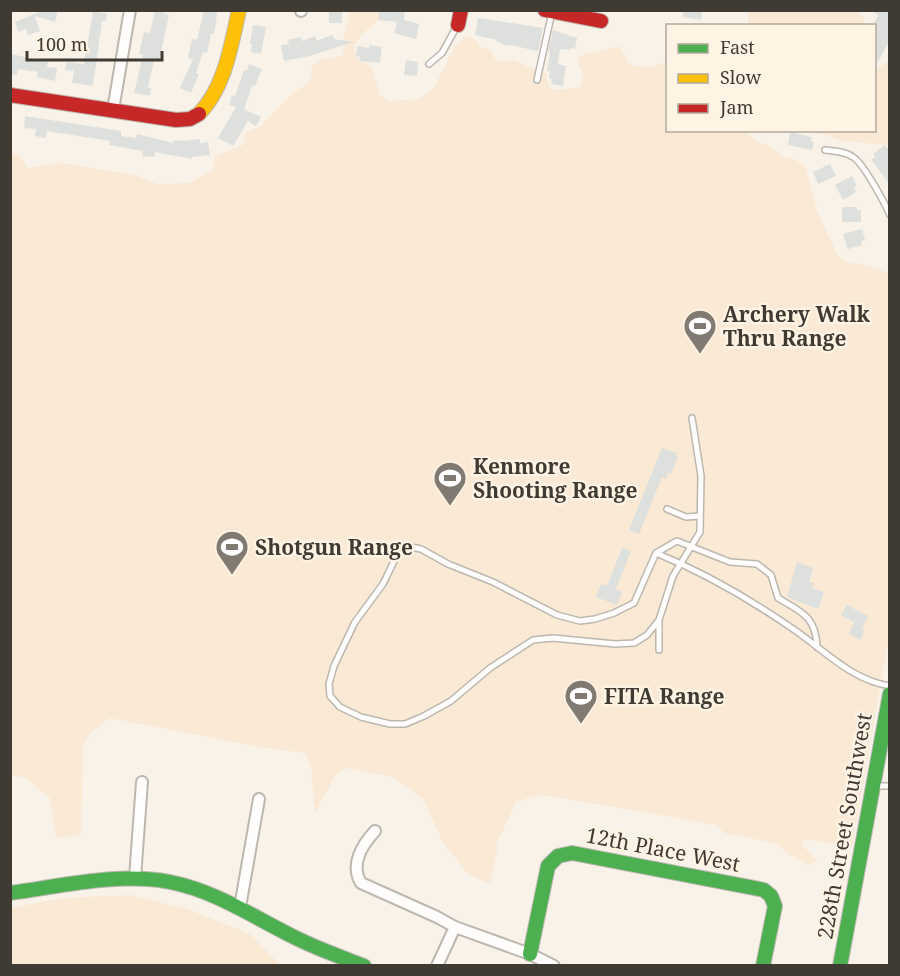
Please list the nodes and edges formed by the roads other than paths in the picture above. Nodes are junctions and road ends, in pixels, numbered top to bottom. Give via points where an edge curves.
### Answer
1 (130, 10) edge
2 (239, 10) edge
3 (548, 11) edge
4 (459, 18) edge
5 (601, 21) dead end
6 (429, 64) dead end
7 (537, 80) dead end
8 (10, 94) edge
9 (112, 110) junction
10 (825, 150) dead end
11 (890, 215) edge
12 (692, 418) dead end
13 (667, 509) dead end
14 (700, 516) junction
15 (691, 547) junction
16 (656, 553) junction
17 (679, 563) junction
18 (659, 620) junction
19 (817, 647) junction
20 (659, 650) dead end
21 (890, 686) edge
22 (890, 694) edge
23 (142, 782) dead end
24 (874, 786) junction
25 (890, 786) edge
26 (259, 799) dead end
27 (375, 831) dead end
28 (135, 878) junction
29 (10, 893) edge
30 (240, 907) junction
31 (454, 927) junction
32 (530, 954) junction
33 (364, 966) edge
34 (437, 966) edge
35 (554, 966) edge
36 (763, 966) edge
37 (840, 966) edge

1 - 9 street
2 - 9 street via 217,85 198,115 176,120
3 - 5 street
3 - 7 lane
4 - 6 lane via 442,53
8 - 9 street
10 - 11 lane via 855,158
12 - 14 lane via 701,476
13 - 14 lane via 686,517
14 - 15 lane via 700,532
15 - 16 lane via 677,541
15 - 17 lane
15 - 19 lane via 730,562 757,564 771,575 778,598 804,613 816,631
16 - 17 lane
16 - 18 lane via 634,603 614,613 580,621 557,615 421,549 403,549 355,622 334,666 330,696 340,707 361,717 390,724 405,723 451,701 490,668 533,640 634,643
17 - 18 lane
17 - 19 lane via 769,614
18 - 20 lane
19 - 21 lane via 864,679
22 - 24 street, 228th Street Southwest
23 - 28 street
24 - 25 lane
24 - 37 street, 228th Street Southwest
26 - 30 street
27 - 31 street via 362,846 357,876 361,883
28 - 29 street
28 - 30 street via 170,882
30 - 33 street via 313,946
31 - 32 street
31 - 34 street
32 - 35 street
32 - 36 street, 12th Place West via 548,866 554,856 572,853 764,890 775,906

